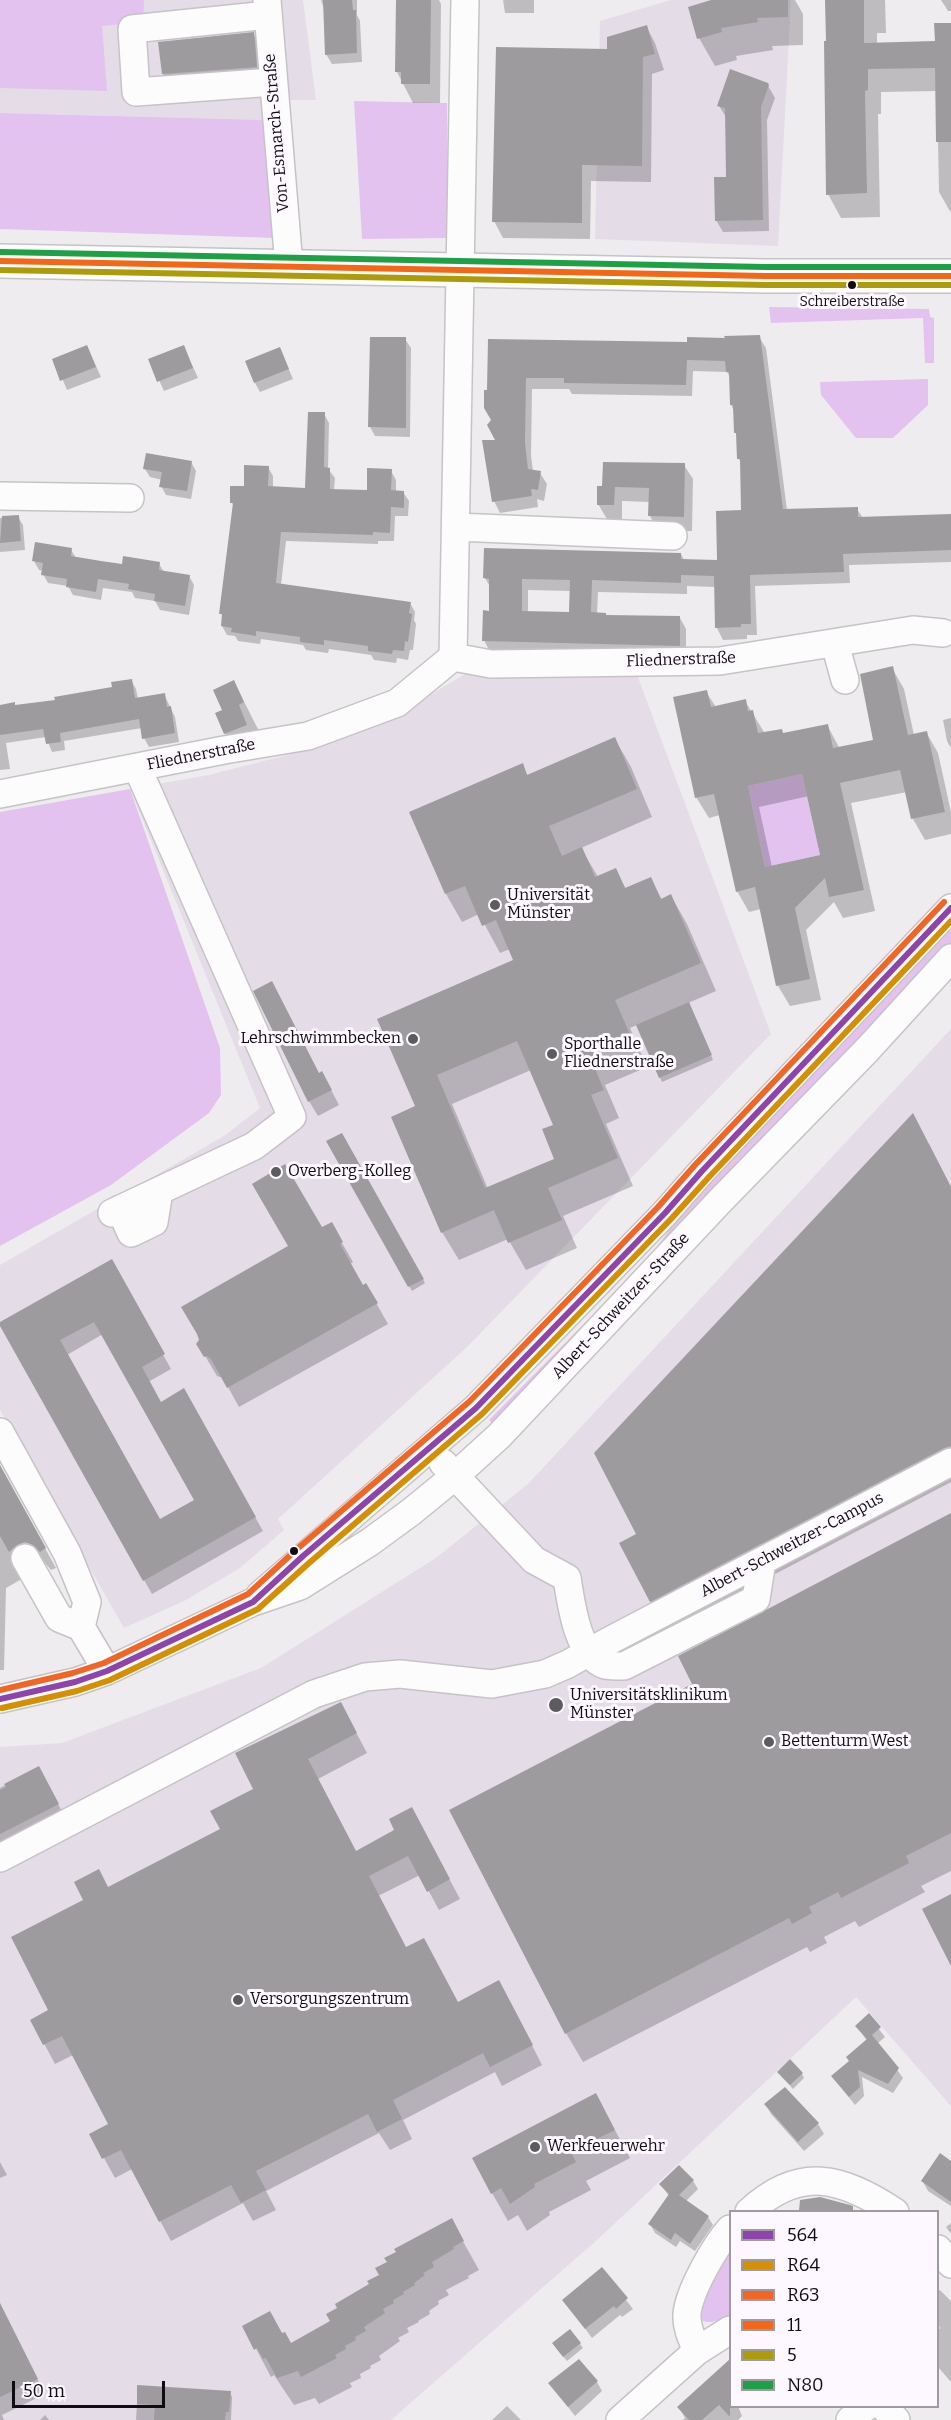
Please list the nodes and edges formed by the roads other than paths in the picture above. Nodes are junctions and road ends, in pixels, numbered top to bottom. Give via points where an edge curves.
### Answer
1 (465, 0) edge
2 (267, 7) edge
3 (273, 82) junction
4 (0, 261) edge
5 (289, 266) junction
6 (460, 270) junction
7 (951, 276) edge
8 (0, 496) edge
9 (130, 498) dead end
10 (456, 527) junction
11 (673, 536) dead end
12 (943, 633) dead end
13 (835, 644) junction
14 (453, 657) junction
15 (845, 680) dead end
16 (137, 767) junction
17 (0, 794) edge
18 (951, 908) edge
19 (951, 958) edge
20 (116, 1211) dead end
21 (0, 1432) edge
22 (430, 1448) junction
23 (951, 1462) edge
24 (455, 1476) junction
25 (25, 1558) dead end
26 (762, 1560) junction
27 (253, 1602) junction
28 (81, 1627) junction
29 (588, 1652) junction
30 (107, 1671) junction
31 (0, 1699) edge
32 (0, 1858) edge
33 (749, 2210) edge
34 (893, 2210) edge
35 (729, 2230) edge
36 (939, 2250) edge
37 (951, 2264) edge
38 (729, 2331) edge
39 (697, 2350) junction
40 (865, 2408) edge
41 (885, 2408) edge
42 (620, 2420) edge
43 (850, 2420) edge
44 (896, 2420) edge

1 - 6 street
2 - 3 street, Von-Esmarch-Straße
2 - 3 street via 132,29 135,81 136,92
3 - 5 street, Von-Esmarch-Straße
4 - 5 main road
5 - 6 main road
6 - 7 main road
6 - 10 street
8 - 9 street
10 - 11 street
10 - 14 street
12 - 13 street, Fliednerstraße via 913,630
13 - 14 street, Fliednerstraße via 720,661 491,664
13 - 15 street
14 - 16 street, Fliednerstraße via 397,703 308,736
16 - 17 street, Fliednerstraße
16 - 20 street via 292,1117 254,1146
18 - 22 street, Albert-Schweitzer-Straße via 657,1221 476,1408
19 - 24 street, Albert-Schweitzer-Straße via 499,1436
21 - 28 street via 67,1553 87,1602
22 - 24 street
22 - 27 street, Albert-Schweitzer-Straße
23 - 26 street, Albert-Schweitzer-Campus
24 - 27 street, Albert-Schweitzer-Straße via 342,1560 300,1586
24 - 29 street via 534,1560 567,1578 574,1620
25 - 28 street via 59,1618
26 - 29 street, Albert-Schweitzer-Campus
26 - 29 street via 756,1599 624,1666 604,1664
27 - 30 street, Albert-Schweitzer-Straße
28 - 30 street
29 - 32 street, Albert-Schweitzer-Campus via 544,1674 492,1684 400,1674 365,1677 314,1694
30 - 31 street, Albert-Schweitzer-Straße
33 - 34 street via 781,2188 822,2180 848,2186
35 - 39 street via 705,2266 690,2302 688,2329
36 - 37 street
38 - 39 street
39 - 42 street
40 - 43 street
41 - 44 street

